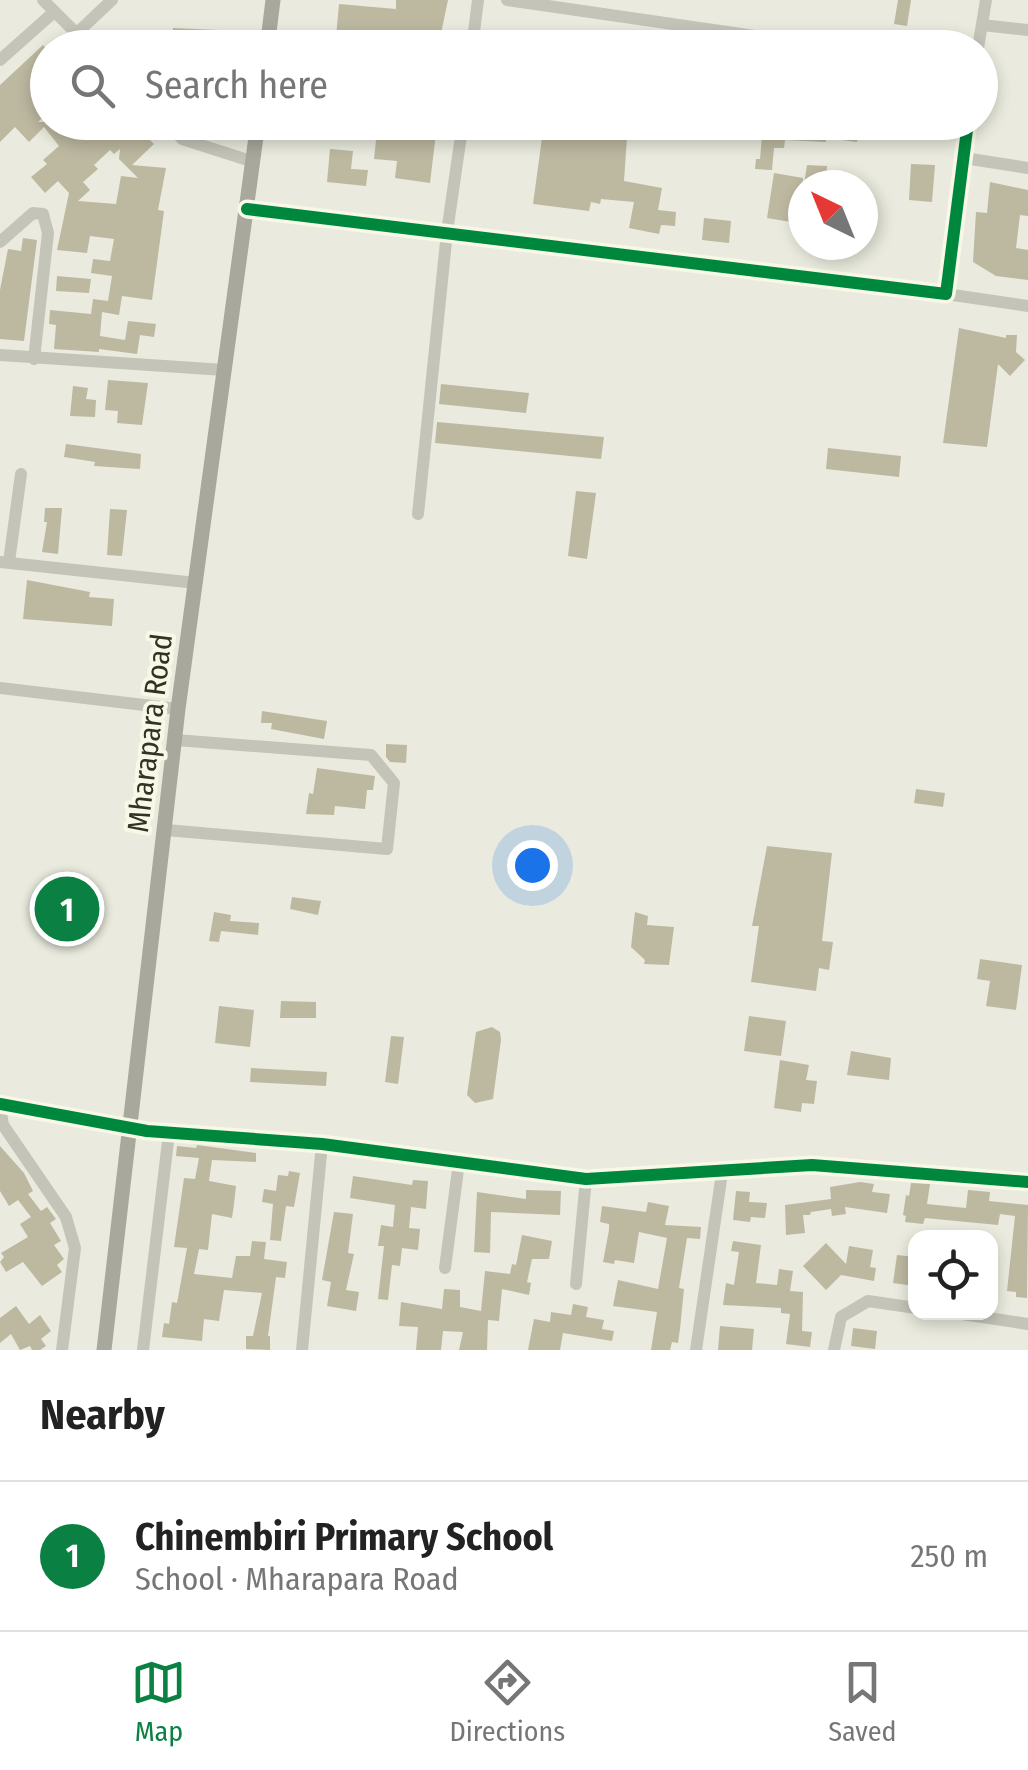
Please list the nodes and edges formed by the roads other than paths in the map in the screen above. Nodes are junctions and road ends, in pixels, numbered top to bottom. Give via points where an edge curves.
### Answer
1 (43, 0) edge
2 (112, 0) edge
3 (273, 0) edge
4 (478, 0) edge
5 (506, 0) edge
6 (986, 0) edge
7 (54, 12) junction
8 (982, 25) junction
9 (34, 30) edge
10 (73, 30) edge
11 (79, 30) edge
12 (269, 30) edge
13 (474, 30) edge
14 (714, 30) edge
15 (981, 30) edge
16 (1028, 30) edge
17 (30, 33) edge
18 (0, 60) edge
19 (185, 140) edge
20 (256, 140) edge
21 (460, 140) edge
22 (966, 140) edge
23 (964, 158) junction
24 (254, 162) junction
25 (1028, 168) edge
26 (247, 210) junction
27 (446, 232) junction
28 (0, 242) edge
29 (946, 294) junction
30 (1028, 306) edge
31 (0, 356) edge
32 (34, 359) junction
33 (224, 370) junction
34 (21, 474) dead end
35 (418, 514) dead end
36 (4, 562) edge
37 (196, 582) junction
38 (0, 688) edge
39 (178, 709) junction
40 (176, 740) junction
41 (166, 830) junction
42 (0, 1105) edge
43 (131, 1128) junction
44 (169, 1133) junction
45 (322, 1144) junction
46 (458, 1162) junction
47 (722, 1172) junction
48 (586, 1179) junction
49 (1028, 1182) edge
50 (445, 1268) dead end
51 (576, 1284) dead end
52 (908, 1307) edge
53 (998, 1320) edge
54 (1028, 1324) edge
55 (62, 1350) edge
56 (104, 1350) edge
57 (144, 1350) edge
58 (302, 1350) edge
59 (696, 1350) edge
60 (834, 1350) edge

1 - 7 street
2 - 11 street
3 - 12 main road
4 - 13 street
5 - 14 street
6 - 8 street
7 - 9 street
7 - 10 street
8 - 15 street
8 - 16 street
17 - 18 street
19 - 24 street
20 - 24 main road, Mharapara Road
21 - 27 street
22 - 23 street
23 - 25 street
23 - 29 street
24 - 26 main road, Mharapara Road
26 - 27 street
26 - 33 main road, Mharapara Road
27 - 29 street
27 - 35 street
28 - 32 street via 33,212 43,214 48,232
29 - 30 street
31 - 32 street
32 - 33 street
33 - 37 main road, Mharapara Road
34 - 36 street
36 - 37 street
37 - 39 main road, Mharapara Road
38 - 39 street
39 - 40 main road, Mharapara Road
40 - 41 main road, Mharapara Road
40 - 41 street via 371,755 394,784 387,849
41 - 43 main road, Mharapara Road
42 - 43 street
42 - 55 street via 3,1126 73,1234
43 - 44 street
43 - 56 main road, Mharapara Road
44 - 45 street
44 - 57 street
45 - 46 street
45 - 58 street
46 - 48 street
46 - 50 street
47 - 48 street
47 - 49 street via 812,1165
47 - 59 street
48 - 51 street
52 - 60 street via 868,1301 841,1317
53 - 54 street

